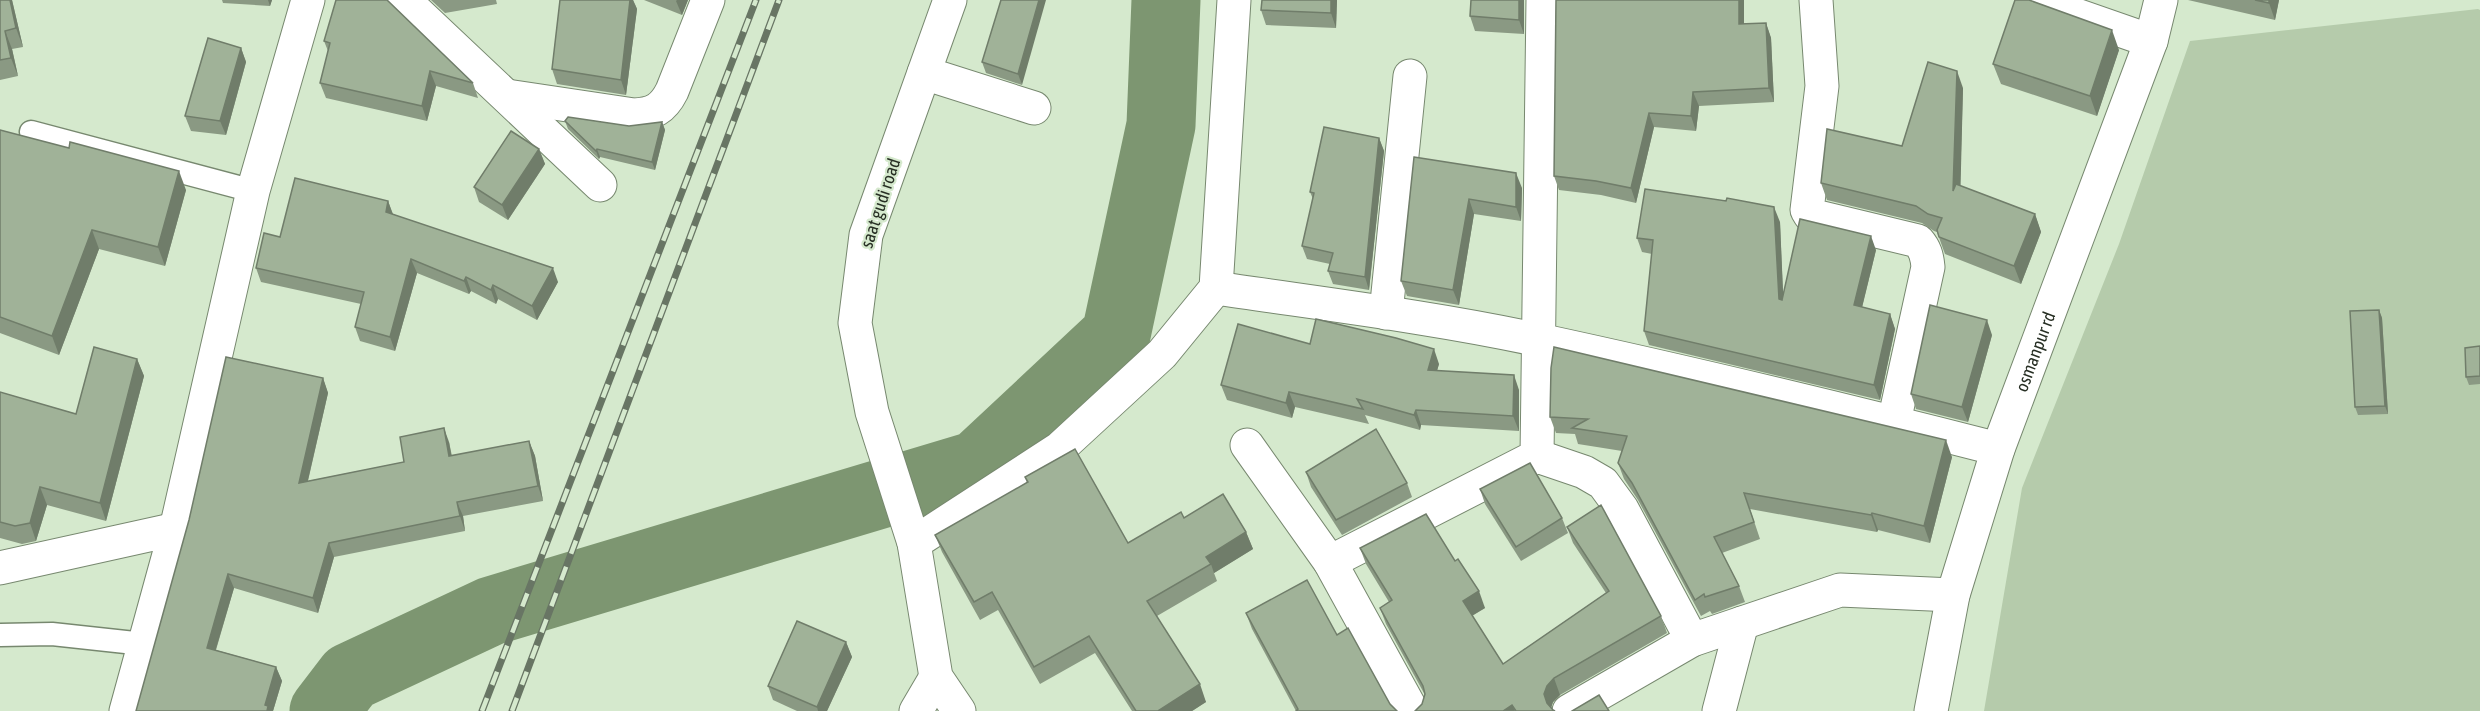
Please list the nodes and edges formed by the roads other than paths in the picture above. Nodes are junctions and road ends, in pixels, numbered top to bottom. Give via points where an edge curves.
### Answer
1 (308, 0) edge
2 (404, 0) edge
3 (708, 0) edge
4 (950, 0) edge
5 (1234, 0) edge
6 (1543, 0) edge
7 (1816, 0) edge
8 (2033, 0) edge
9 (2161, 0) edge
10 (2151, 41) junction
11 (924, 73) junction
12 (1410, 76) dead end
13 (507, 96) junction
14 (1034, 108) dead end
15 (31, 132) dead end
16 (600, 185) dead end
17 (253, 191) junction
18 (1216, 288) junction
19 (1386, 313) junction
20 (1537, 339) junction
21 (1894, 422) junction
22 (1247, 445) dead end
23 (1998, 449) junction
24 (1537, 456) junction
25 (176, 529) junction
26 (914, 543) junction
27 (1330, 562) junction
28 (0, 568) edge
29 (1953, 595) junction
30 (1742, 622) junction
31 (0, 635) edge
32 (1692, 640) junction
33 (144, 644) junction
34 (936, 677) junction
35 (126, 711) edge
36 (916, 711) edge
37 (959, 711) edge
38 (1412, 711) edge
39 (1569, 711) edge
40 (1719, 711) edge
41 (1931, 711) edge

1 - 17 street
2 - 13 street
3 - 13 street via 672,91 658,110 634,115
4 - 11 street, saat gudi road
5 - 18 street
6 - 20 street
7 - 21 street via 1822,86 1807,210 1810,215 1918,241 1928,260
8 - 10 street
9 - 10 street, osmanpur rd
10 - 23 street, osmanpur rd
11 - 14 street
11 - 26 street, saat gudi road via 866,235 855,323 872,412
12 - 19 street
13 - 16 street
15 - 17 lane
17 - 25 street
18 - 19 street
18 - 26 street via 1162,354 1060,448
19 - 20 street
20 - 21 street
20 - 24 street
21 - 23 street
22 - 27 street
23 - 29 street, osmanpur rd
24 - 27 street
24 - 32 street via 1603,483 1622,509
25 - 28 street
25 - 33 street
26 - 34 street, saat gudi road
27 - 38 street
29 - 30 street via 1840,590
29 - 41 street, osmanpur rd
30 - 32 street
30 - 40 street
31 - 33 lane via 52,634
32 - 39 street
33 - 35 street
34 - 36 street
34 - 37 street

